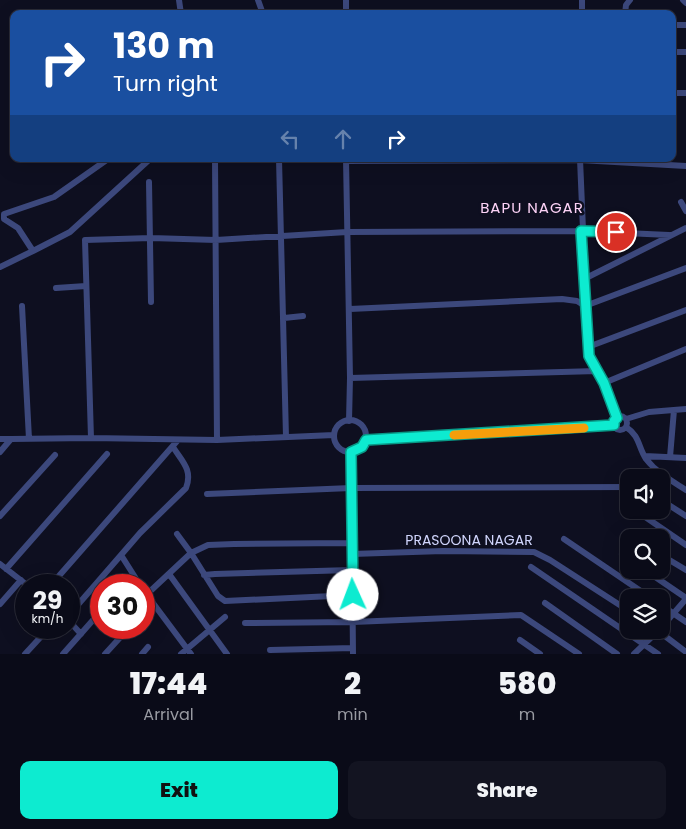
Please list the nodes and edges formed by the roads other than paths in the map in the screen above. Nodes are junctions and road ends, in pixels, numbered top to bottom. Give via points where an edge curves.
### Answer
1 (683, 0) edge
2 (686, 3) edge
3 (104, 162) edge
4 (147, 162) edge
5 (216, 162) edge
6 (279, 162) edge
7 (346, 162) edge
8 (580, 162) edge
9 (625, 162) edge
10 (686, 166) edge
11 (149, 182) dead end
12 (681, 202) dead end
13 (686, 211) edge
14 (2, 213) edge
15 (686, 228) edge
16 (581, 231) junction
17 (347, 232) junction
18 (669, 235) junction
19 (282, 236) junction
20 (151, 238) junction
21 (216, 240) junction
22 (33, 251) junction
23 (0, 267) edge
24 (686, 268) edge
25 (584, 279) junction
26 (86, 286) junction
27 (56, 288) dead end
28 (151, 302) dead end
29 (22, 306) dead end
30 (585, 306) junction
31 (350, 309) junction
32 (686, 310) edge
33 (303, 316) dead end
34 (284, 318) junction
35 (588, 347) junction
36 (686, 349) edge
37 (597, 371) junction
38 (350, 378) junction
39 (604, 383) junction
40 (686, 409) edge
41 (674, 410) junction
42 (617, 418) junction
43 (348, 420) junction
44 (626, 423) junction
45 (614, 425) junction
46 (334, 435) junction
47 (286, 437) junction
48 (91, 438) junction
49 (0, 439) edge
50 (11, 439) junction
51 (29, 439) junction
52 (178, 440) junction
53 (217, 440) junction
54 (366, 440) junction
55 (173, 447) junction
56 (0, 452) edge
57 (351, 452) junction
58 (106, 454) dead end
59 (55, 455) dead end
60 (645, 456) junction
61 (670, 457) junction
62 (686, 458) edge
63 (620, 487) edge
64 (351, 488) junction
65 (686, 490) edge
66 (207, 494) dead end
67 (670, 506) edge
68 (0, 516) edge
69 (686, 516) edge
70 (648, 519) edge
71 (176, 534) dead end
72 (564, 539) dead end
73 (351, 543) junction
74 (686, 545) edge
75 (191, 553) junction
76 (352, 554) junction
77 (120, 555) junction
78 (670, 560) edge
79 (0, 564) edge
80 (531, 567) dead end
81 (6, 569) junction
82 (352, 570) junction
83 (686, 570) edge
84 (61, 574) edge
85 (133, 574) edge
86 (169, 574) junction
87 (15, 576) edge
88 (204, 576) junction
89 (658, 579) edge
90 (155, 586) edge
91 (637, 589) edge
92 (15, 591) edge
93 (353, 595) junction
94 (686, 599) edge
95 (80, 603) edge
96 (545, 603) dead end
97 (0, 604) edge
98 (620, 605) edge
99 (155, 607) edge
100 (670, 611) edge
101 (673, 613) junction
102 (225, 616) dead end
103 (670, 617) edge
104 (353, 622) junction
105 (686, 622) edge
106 (245, 623) dead end
107 (90, 624) edge
108 (210, 630) junction
109 (81, 634) joint
110 (39, 639) edge
111 (118, 639) edge
112 (649, 639) edge
113 (670, 639) edge
114 (520, 640) dead end
115 (644, 644) junction
116 (148, 647) dead end
117 (270, 650) dead end
118 (189, 651) edge
119 (353, 651) edge
120 (686, 652) edge
121 (25, 654) edge
122 (63, 654) edge
123 (105, 654) edge
124 (142, 654) edge
125 (181, 654) edge
126 (227, 654) edge
127 (540, 654) edge
128 (579, 654) edge
129 (618, 654) edge
130 (634, 654) edge
131 (658, 654) edge

1 - 2 street
3 - 14 street via 54,197
4 - 22 street via 70,232
5 - 21 street
6 - 19 street
7 - 17 street
8 - 16 street
9 - 10 street
11 - 20 street
12 - 13 street
14 - 22 street via 4,219 18,228
15 - 18 street
16 - 17 street
16 - 18 street
16 - 25 street
17 - 19 street
17 - 31 street
18 - 25 street
19 - 21 street
19 - 34 street
20 - 21 street
20 - 26 street via 85,240
20 - 28 street
21 - 53 street
22 - 23 street
24 - 30 street
25 - 30 street
26 - 27 street
26 - 48 street
29 - 51 street
30 - 31 street via 562,299
30 - 35 street
31 - 38 street
32 - 35 street
33 - 34 street
34 - 47 street
35 - 37 street
36 - 39 street
37 - 38 street
37 - 39 street
38 - 43 street
39 - 42 street
40 - 41 street
41 - 44 street via 649,412
41 - 61 street
42 - 44 street via 620,416
42 - 45 street
43 - 46 street via 338,425
43 - 54 street via 360,424
44 - 45 street via 620,430
44 - 60 street via 637,436
45 - 54 street
46 - 47 street
46 - 57 street via 339,448
47 - 53 street
48 - 51 street
48 - 52 street
49 - 50 street
50 - 51 street
50 - 56 street
52 - 53 street
52 - 55 street
54 - 57 street via 362,447
55 - 77 street via 188,469 190,478 186,488
55 - 84 street
57 - 64 street
58 - 81 street
59 - 68 street
60 - 61 street
60 - 65 street via 654,469
61 - 62 street
63 - 64 street
64 - 66 street
64 - 73 street
67 - 69 street
70 - 74 street
71 - 75 street
72 - 91 street
73 - 75 street via 215,544
73 - 76 street
75 - 86 street
75 - 88 street
76 - 82 street
76 - 98 street, PRASOONA NAGAR via 534,552
77 - 85 street
77 - 95 street
78 - 83 street
79 - 81 street
80 - 115 street
81 - 87 street
82 - 88 street
82 - 93 street
86 - 90 street
86 - 108 street
88 - 93 street via 221,599 227,602
89 - 94 street
92 - 97 street
93 - 104 street
94 - 101 street
96 - 129 street
99 - 118 street
100 - 101 street
101 - 103 street
101 - 105 street
102 - 108 street
104 - 106 street
104 - 119 street
104 - 128 street via 521,615
107 - 109 street
108 - 118 street
108 - 126 street
109 - 122 street
110 - 121 street
111 - 123 street
112 - 115 street
113 - 120 street
114 - 127 street
115 - 130 street
115 - 131 street
116 - 124 street
117 - 119 street
118 - 125 street

